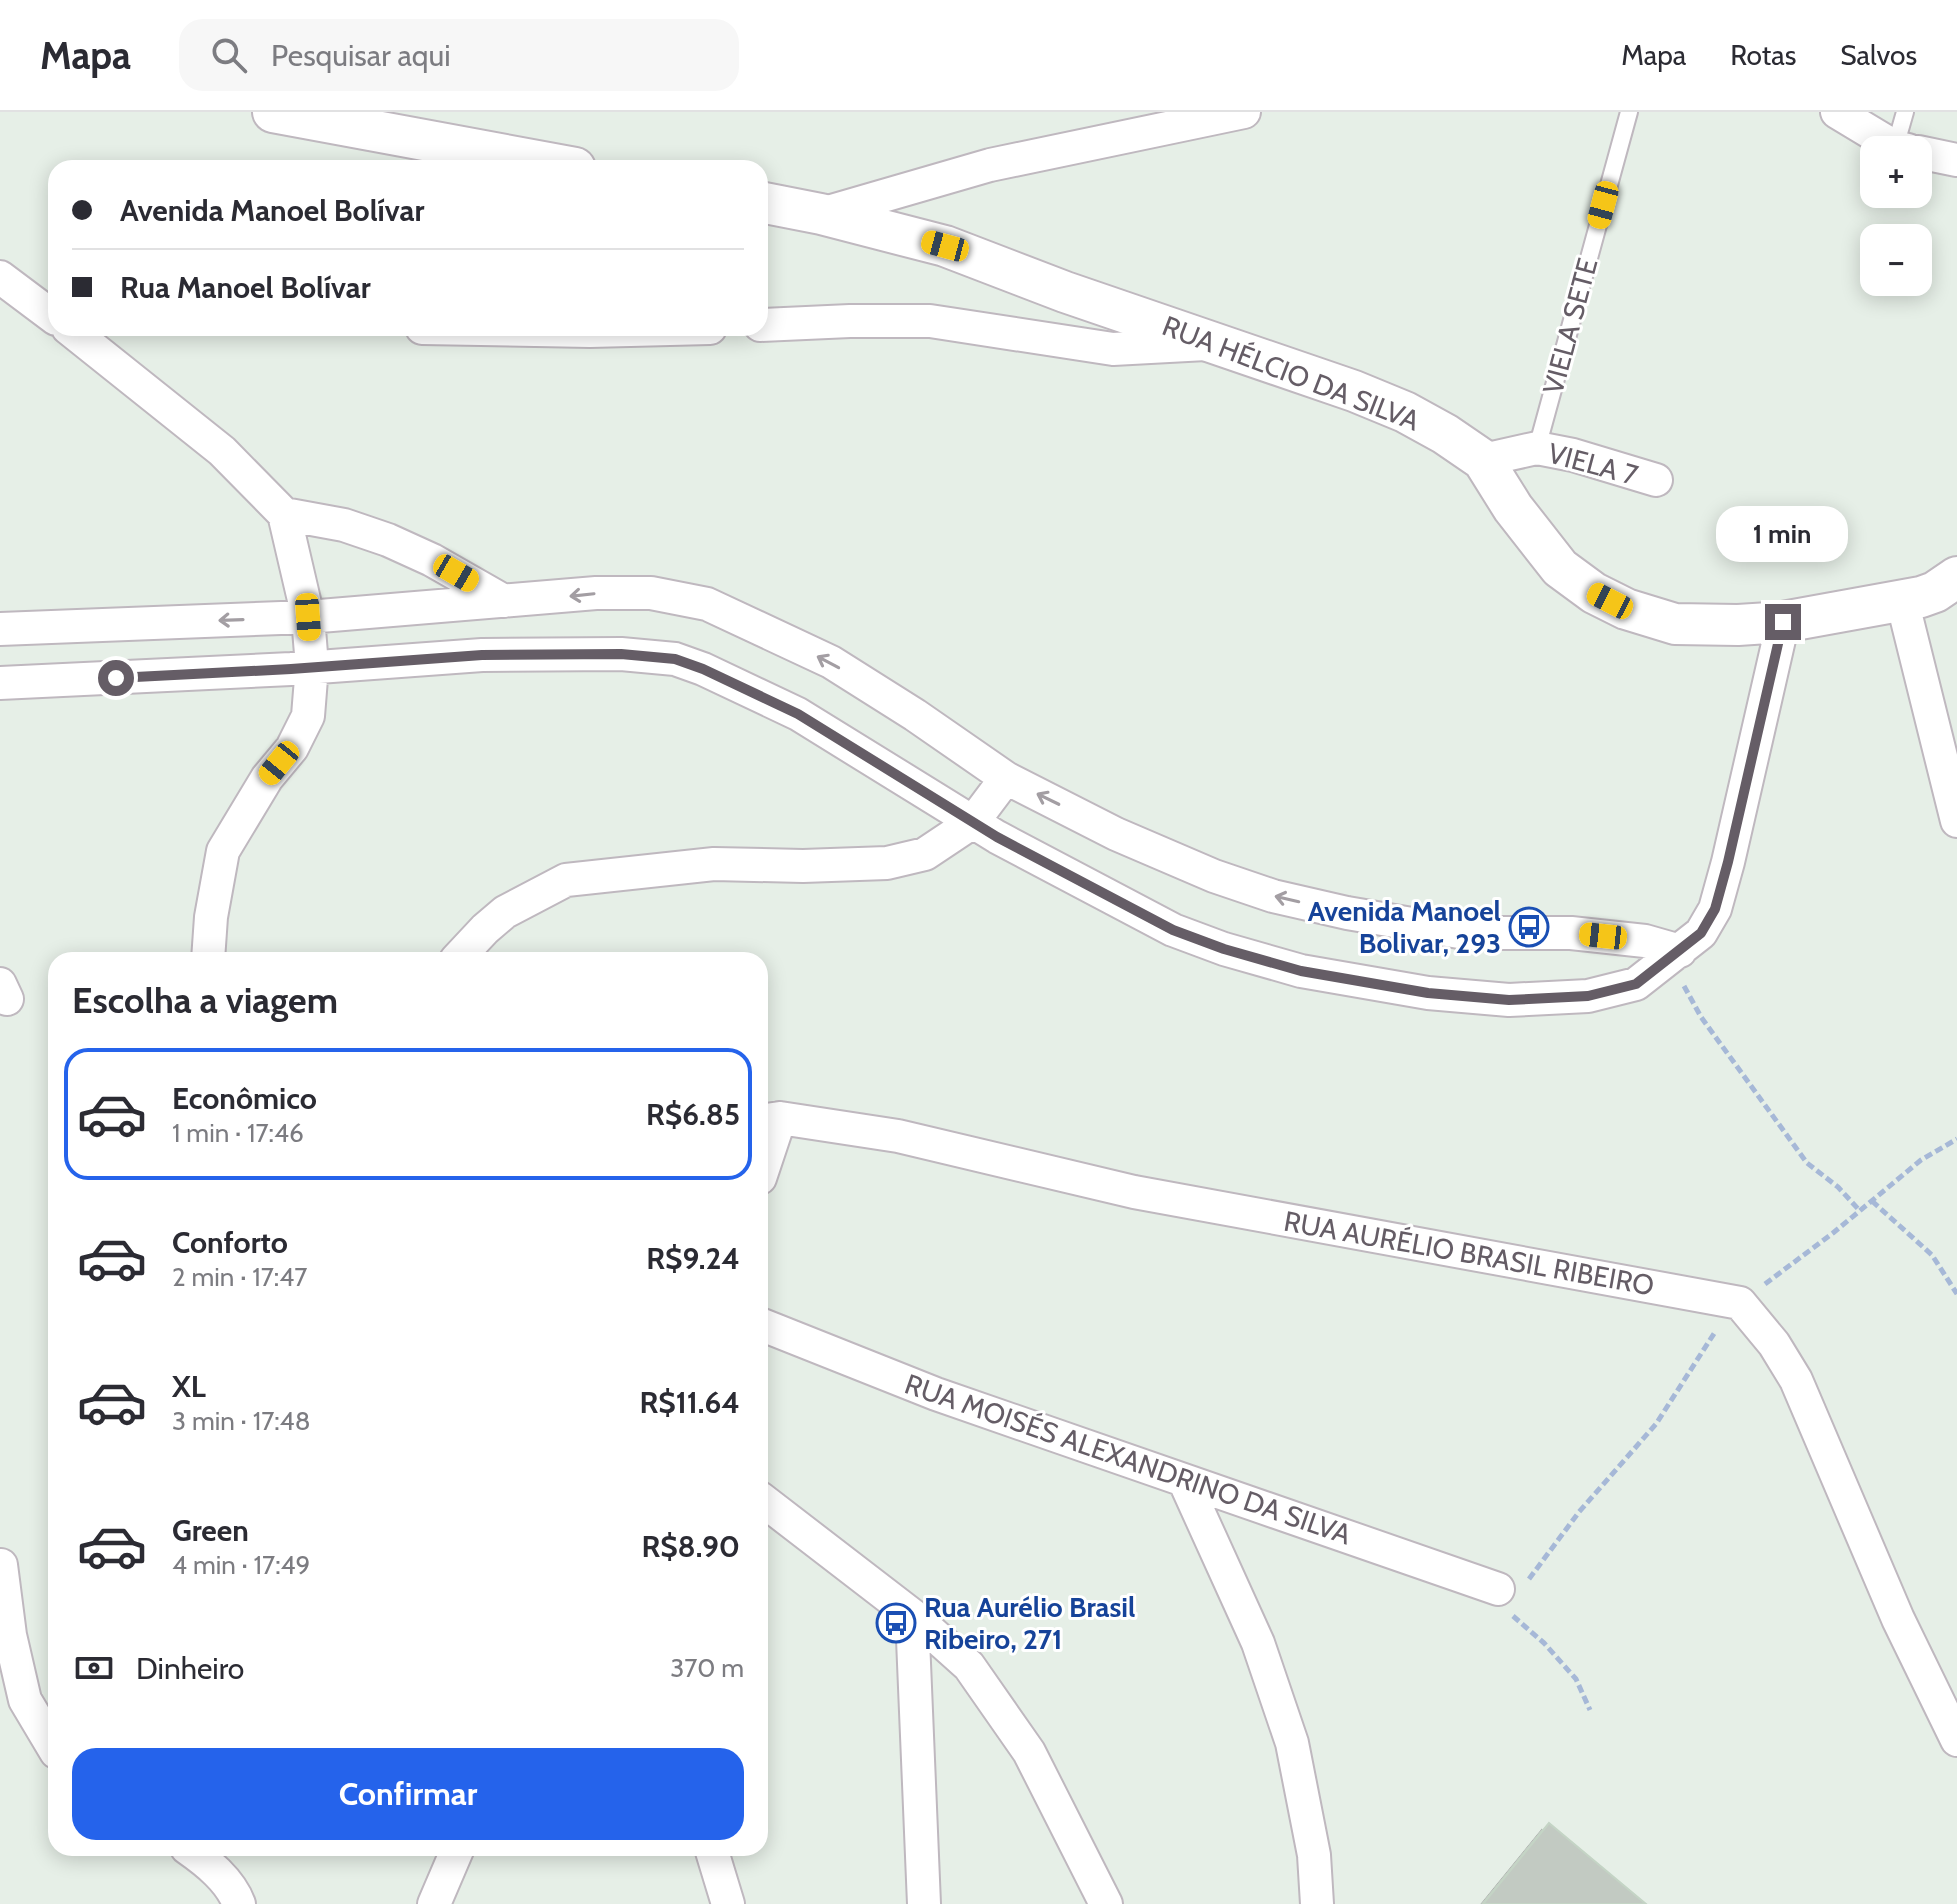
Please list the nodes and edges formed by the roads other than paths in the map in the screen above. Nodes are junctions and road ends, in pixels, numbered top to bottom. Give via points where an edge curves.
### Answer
1 (273, 112) edge
2 (1244, 112) edge
3 (1629, 112) edge
4 (1837, 112) edge
5 (1905, 112) edge
6 (1881, 136) edge
7 (1906, 136) edge
8 (1932, 155) edge
9 (532, 160) edge
10 (1957, 160) edge
11 (768, 204) edge
12 (821, 214) junction
13 (2, 278) edge
14 (48, 285) edge
15 (48, 313) edge
16 (768, 325) edge
17 (78, 336) edge
18 (1213, 343) junction
19 (1537, 448) junction
20 (1483, 460) junction
21 (1656, 480) dead end
22 (284, 514) junction
23 (1957, 577) edge
24 (1902, 600) junction
25 (504, 601) junction
26 (308, 617) junction
27 (1783, 622) junction
28 (0, 629) edge
29 (312, 666) junction
30 (0, 683) edge
31 (1006, 778) junction
32 (1957, 821) edge
33 (973, 822) junction
34 (1680, 951) junction
35 (209, 952) edge
36 (463, 952) edge
37 (770, 1120) edge
38 (768, 1327) edge
39 (1184, 1480) junction
40 (768, 1504) edge
41 (1, 1565) edge
42 (1502, 1600) road end
43 (912, 1615) junction
44 (48, 1739) edge
45 (1957, 1740) edge
46 (199, 1856) edge
47 (455, 1856) edge
48 (713, 1856) edge
49 (239, 1904) edge
50 (434, 1904) edge
51 (728, 1904) edge
52 (924, 1904) edge
53 (1106, 1904) edge
54 (1317, 1904) edge

1 - 9 street
2 - 12 street via 990,165
3 - 19 lane, VIELA SETE
4 - 6 street
5 - 7 lane
8 - 10 street
11 - 12 street, RUA HÉLCIO DA SILVA
12 - 18 street, RUA HÉLCIO DA SILVA via 945,246
13 - 14 street
13 - 15 street
16 - 18 street via 930,321 1113,349
17 - 22 street via 222,451
18 - 20 street, RUA HÉLCIO DA SILVA via 1405,412
19 - 20 street, VIELA 7
19 - 21 street, VIELA 7
20 - 27 street, RUA HÉLCIO DA SILVA via 1560,568 1594,593 1675,624
22 - 25 street via 388,540
22 - 26 street
23 - 24 street, RUA HÉLCIO DA SILVA via 1935,592
24 - 27 street, RUA HÉLCIO DA SILVA
24 - 32 street
25 - 26 street
31 -> 25 street via 831,662 707,604 651,593
26 -> 28 street
26 - 29 street
27 - 34 street via 1715,909 1701,933
29 - 30 street
29 - 33 street via 482,655 675,659 798,714
29 - 35 street via 308,716 223,851
31 - 33 street
34 -> 31 street via 1645,941 1571,933 1465,933 1273,896 1116,834
33 - 34 street via 1173,930 1301,971 1442,995 1509,1000 1588,996 1636,984
33 - 36 street via 925,854 887,863 714,864 566,880 505,912
37 - 45 street, RUA AURÉLIO BRASIL RIBEIRO via 898,1136 1134,1192 1740,1303 1796,1380 1898,1619
38 - 39 street, RUA MOISÉS ALEXANDRINO DA SILVA via 936,1394
39 - 42 street, RUA MOISÉS ALEXANDRINO DA SILVA
39 - 54 street via 1258,1643 1292,1743 1314,1855
40 - 43 street
41 - 44 street via 25,1700
43 - 52 street
43 - 53 street via 969,1666 1029,1752
46 - 49 street
47 - 50 street
48 - 51 street

